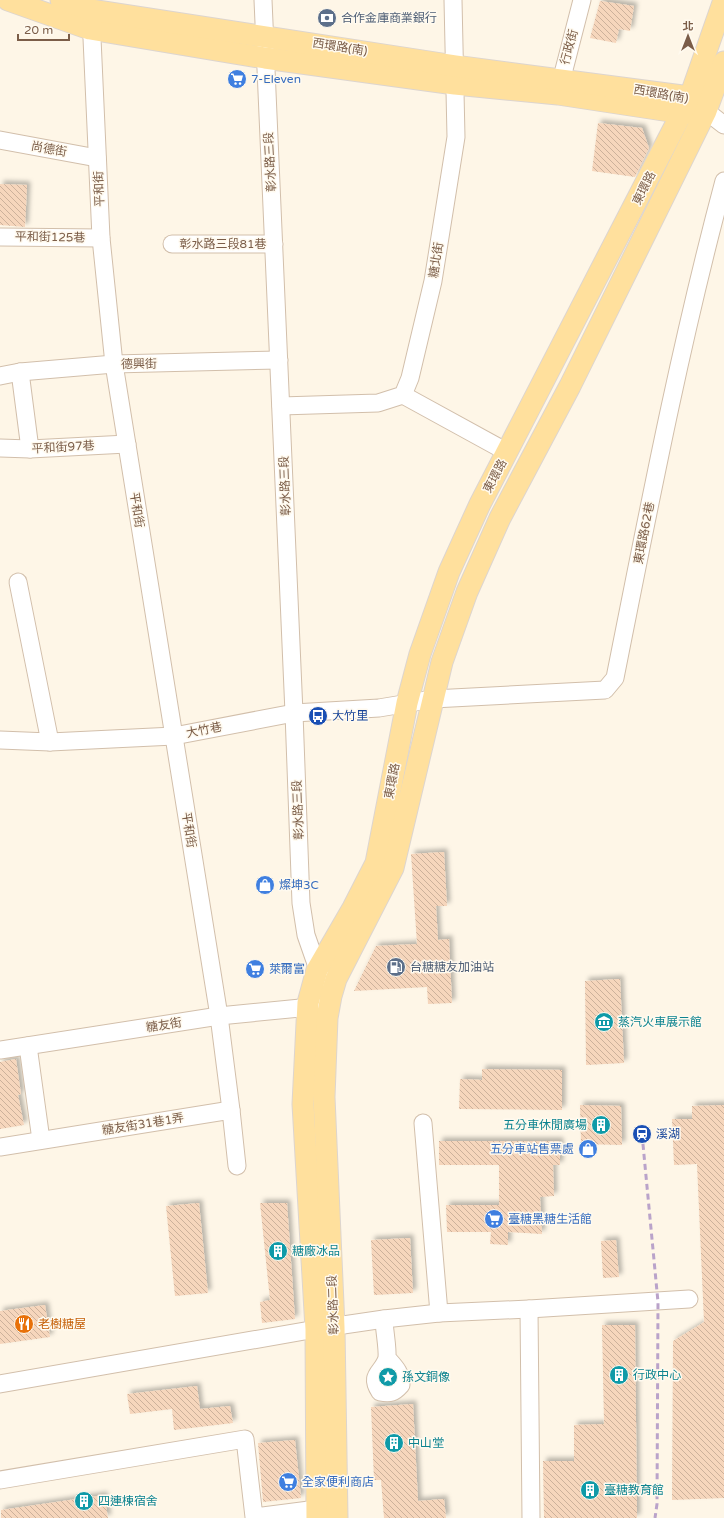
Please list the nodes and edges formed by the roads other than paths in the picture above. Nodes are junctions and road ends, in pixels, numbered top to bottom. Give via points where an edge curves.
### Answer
1 (8, 0) edge
2 (61, 0) edge
3 (263, 0) edge
4 (453, 0) edge
5 (582, 0) edge
6 (724, 0) edge
7 (90, 13) edge
8 (264, 35) junction
9 (265, 58) junction
10 (724, 62) edge
11 (455, 75) junction
12 (559, 86) junction
13 (687, 105) junction
14 (706, 111) junction
15 (724, 125) edge
16 (0, 140) edge
17 (97, 158) junction
18 (724, 181) edge
19 (0, 236) edge
20 (101, 238) junction
21 (172, 244) dead end
22 (274, 244) junction
23 (279, 360) junction
24 (114, 364) junction
25 (20, 372) junction
26 (0, 376) edge
27 (402, 396) junction
28 (281, 406) junction
29 (127, 444) junction
30 (0, 448) edge
31 (30, 449) junction
32 (507, 452) junction
33 (18, 582) dead end
34 (433, 699) junction
35 (407, 703) junction
36 (294, 713) junction
37 (174, 736) junction
38 (0, 740) edge
39 (50, 742) junction
40 (317, 970) junction
41 (330, 1000) junction
42 (308, 1007) junction
43 (219, 1016) junction
44 (28, 1046) junction
45 (0, 1050) edge
46 (231, 1110) junction
47 (423, 1124) dead end
48 (41, 1140) junction
49 (0, 1147) edge
50 (237, 1166) dead end
51 (689, 1299) dead end
52 (529, 1309) junction
53 (439, 1313) junction
54 (384, 1319) junction
55 (325, 1328) junction
56 (387, 1358) dead end
57 (0, 1384) edge
58 (0, 1480) edge
59 (317, 1514) edge
60 (337, 1518) edge
61 (531, 1518) edge

1 - 7 main road
2 - 7 main road
3 - 8 street, 彰水路三段
4 - 11 street, 糖北街
5 - 12 street, 行政街
6 - 13 main road, 東環路
7 - 8 main road, 西環路(南)
7 - 9 main road, 西環路(南)
7 - 17 street, 平和街
8 - 9 street, 彰水路三段
8 - 11 main road, 西環路(南)
9 - 11 main road, 西環路(南)
9 - 22 street, 彰水路三段
10 - 14 main road, 東環路
11 - 12 main road, 西環路(南)
11 - 27 street, 糖北街 via 456,137 433,281 410,378
12 - 13 main road, 西環路(南)
13 - 14 main road, 西環路(南)
13 - 32 main road, 東環路
14 - 15 street
14 - 34 main road, 東環路 via 570,386 500,518 465,599 442,662
16 - 17 street, 尚德街
17 - 20 street, 平和街
18 - 34 street, 東環路62巷 via 668,412 615,678 606,690
19 - 20 street, 平和街125巷
20 - 24 street, 平和街
21 - 22 street, 彰水路三段81巷
22 - 23 street, 彰水路三段
23 - 24 street, 德興街
23 - 28 street, 彰水路三段
24 - 25 street, 德興街
24 - 29 street, 平和街
25 - 26 street, 德興街
25 - 31 street
27 - 28 street via 378,403
27 - 32 street
28 - 36 street, 彰水路三段
29 - 31 street, 平和街97巷
29 - 37 street, 平和街
30 - 31 street, 平和街97巷
32 - 35 main road, 東環路 via 449,572 420,654
33 - 39 street
34 - 35 street, 東環路62巷
34 - 41 main road, 東環路 via 393,868 336,979
35 - 36 street, 大竹巷 via 379,708
35 - 40 main road, 東環路 via 376,863
36 - 37 street, 大竹巷
36 - 40 street, 彰水路三段 via 301,903 306,935
37 - 39 street, 大竹巷
37 - 43 street, 平和街
38 - 39 street, 大竹巷
40 - 41 street, 彰水路三段
40 - 42 main road
41 - 42 street, 糖友街
41 - 55 main road, 彰水路二段 via 324,1097
42 - 43 street, 糖友街
42 - 55 main road, 彰水路二段 via 303,1104
43 - 44 street, 糖友街
43 - 46 street, 平和街
44 - 45 street, 糖友街
44 - 48 street
46 - 48 street, 糖友街31巷1弄
46 - 50 street
47 - 53 street
48 - 49 street, 糖友街31巷1弄
51 - 52 street
52 - 53 street
52 - 61 street
53 - 54 street
54 - 55 street
54 - 56 street
55 - 57 street
55 - 59 main road, 彰水路二段
55 - 60 main road, 彰水路二段
58 - 59 street via 245,1439 254,1517

